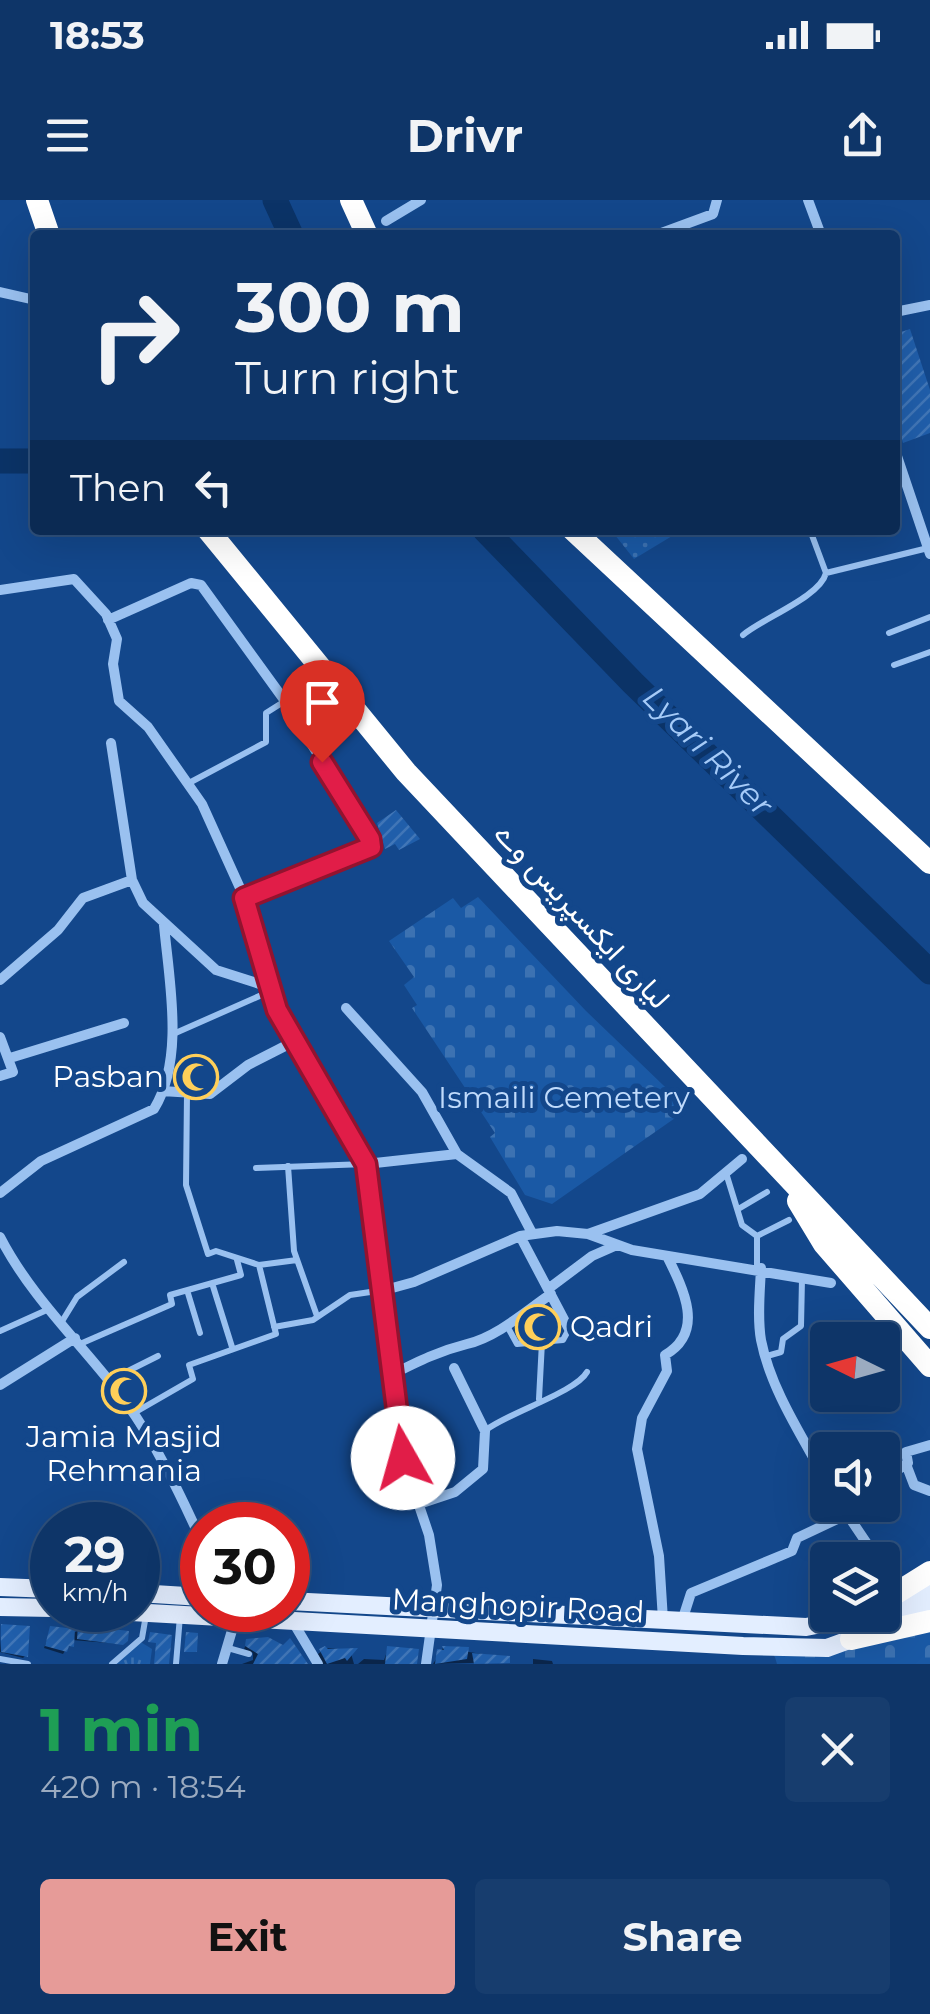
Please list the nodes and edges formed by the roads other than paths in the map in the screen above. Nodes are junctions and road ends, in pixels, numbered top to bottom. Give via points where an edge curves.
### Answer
1 (37, 200) edge
2 (350, 200) edge
3 (421, 200) edge
4 (717, 200) edge
5 (808, 200) edge
6 (386, 220) dead end
7 (47, 230) edge
8 (365, 230) edge
9 (670, 230) edge
10 (818, 230) edge
11 (0, 292) edge
12 (30, 299) edge
13 (930, 305) edge
14 (900, 311) edge
15 (900, 465) edge
16 (212, 535) edge
17 (578, 535) edge
18 (812, 535) edge
19 (928, 546) edge
20 (826, 573) junction
21 (0, 590) edge
22 (930, 617) edge
23 (108, 620) junction
24 (889, 633) dead end
25 (743, 635) dead end
26 (930, 652) edge
27 (894, 665) dead end
28 (285, 700) junction
29 (111, 743) dead end
30 (189, 783) junction
31 (930, 863) edge
32 (132, 880) junction
33 (244, 898) junction
34 (164, 924) junction
35 (0, 980) edge
36 (273, 989) junction
37 (346, 1008) dead end
38 (124, 1023) dead end
39 (170, 1035) junction
40 (0, 1037) edge
41 (293, 1042) junction
42 (10, 1058) junction
43 (0, 1076) edge
44 (162, 1091) junction
45 (187, 1092) junction
46 (456, 1154) junction
47 (742, 1158) dead end
48 (366, 1164) junction
49 (288, 1166) junction
50 (256, 1168) dead end
51 (779, 1170) junction
52 (726, 1173) junction
53 (767, 1192) dead end
54 (0, 1193) edge
55 (740, 1208) junction
56 (789, 1220) dead end
57 (526, 1234) junction
58 (588, 1234) junction
59 (0, 1236) edge
60 (758, 1236) junction
61 (617, 1245) junction
62 (667, 1256) junction
63 (237, 1260) junction
64 (297, 1260) junction
65 (124, 1262) dead end
66 (259, 1265) junction
67 (759, 1268) junction
68 (802, 1279) junction
69 (212, 1283) junction
70 (831, 1283) dead end
71 (187, 1290) junction
72 (385, 1290) junction
73 (549, 1292) junction
74 (49, 1310) junction
75 (317, 1316) junction
76 (61, 1323) junction
77 (506, 1325) junction
78 (274, 1327) junction
79 (930, 1328) edge
80 (569, 1329) joint
81 (0, 1331) edge
82 (200, 1333) dead end
83 (78, 1341) junction
84 (542, 1342) junction
85 (232, 1347) junction
86 (158, 1356) dead end
87 (766, 1356) junction
88 (930, 1366) edge
89 (454, 1368) dead end
90 (586, 1372) dead end
91 (392, 1374) junction
92 (108, 1380) junction
93 (0, 1385) edge
94 (539, 1399) junction
95 (133, 1414) junction
96 (484, 1431) junction
97 (930, 1444) edge
98 (810, 1450) edge
99 (906, 1464) junction
100 (900, 1468) edge
101 (930, 1491) edge
102 (183, 1502) edge
103 (419, 1504) junction
104 (824, 1522) edge
105 (930, 1572) edge
106 (0, 1587) edge
107 (30, 1588) edge
108 (930, 1590) edge
109 (900, 1592) edge
110 (900, 1600) edge
111 (310, 1602) edge
112 (0, 1607) edge
113 (930, 1607) edge
114 (30, 1608) edge
115 (435, 1608) junction
116 (160, 1613) edge
117 (180, 1614) joint
118 (930, 1621) edge
119 (673, 1622) junction
120 (310, 1623) edge
121 (810, 1626) edge
122 (434, 1628) junction
123 (143, 1632) edge
124 (231, 1632) edge
125 (299, 1632) edge
126 (851, 1639) junction
127 (226, 1648) junction
128 (249, 1654) dead end
129 (0, 1659) edge
130 (28, 1664) edge
131 (112, 1664) edge
132 (176, 1664) edge
133 (222, 1664) edge
134 (318, 1664) edge
135 (426, 1664) edge

1 - 7 highway
2 - 8 highway
3 - 6 street
4 - 9 street via 713,214
5 - 10 street
11 - 12 street
13 - 14 street
15 - 19 street
16 - 51 highway, لیاری ایکسپریس وے via 406,772
17 - 31 highway
18 - 20 lane
19 - 20 lane
20 - 25 lane via 811,591
21 - 23 street via 74,579
22 - 24 lane
23 - 28 street via 196,582
23 - 30 street via 117,639 112,664 118,701 148,728
26 - 27 lane
28 - 30 lane via 266,713 266,742
28 - 33 street via 371,847
29 - 32 street
30 - 33 street
32 - 34 street via 142,903
32 - 35 street via 82,898 58,930
33 - 36 street
34 - 36 street via 216,970
34 - 39 street
36 - 39 lane
36 - 41 street
37 - 46 street via 422,1092
38 - 42 street
39 - 44 street
40 - 42 street
41 - 45 street via 210,1094
41 - 48 street
42 - 43 street via 13,1072
44 - 45 street
44 - 54 street via 154,1109 41,1161
45 - 63 lane via 186,1185 193,1212 208,1254
46 - 48 street
46 - 57 street via 510,1192
47 - 52 street
48 - 49 lane
48 - 72 street
49 - 50 lane
49 - 64 lane
51 - 79 highway, لیاری ایکسپریس وے
51 - 88 highway via 824,1244
52 - 55 lane
52 - 58 street via 700,1194
53 - 55 lane
55 - 60 lane via 742,1225
56 - 60 lane
57 - 58 street
57 - 72 street
57 - 73 street
58 - 61 street
59 - 74 street via 22,1279
60 - 67 lane
61 - 62 street
61 - 73 street via 592,1256
62 - 67 street
62 - 119 street via 682,1284 689,1330 684,1344 666,1356 667,1371 642,1418 637,1449
63 - 66 lane
63 - 69 lane via 241,1275
64 - 66 lane
64 - 75 lane
65 - 76 lane via 77,1296
66 - 78 lane
67 - 68 street
67 - 87 street
68 - 70 street
68 - 87 lane via 801,1326 782,1339 781,1352
69 - 71 lane
69 - 85 lane
71 - 82 lane
71 - 83 lane via 170,1295 172,1304
72 - 75 lane via 350,1294
72 - 91 street
73 - 77 street
73 - 80 street
74 - 76 street
74 - 81 lane
75 - 78 lane
76 - 83 street
77 - 84 lane via 517,1344
77 - 91 street
78 - 85 lane via 276,1334
80 - 84 lane via 562,1340
83 - 92 street
83 - 93 street
84 - 94 lane
85 - 95 lane via 188,1364 193,1379
86 - 92 lane
87 - 98 street
89 - 96 street
90 - 94 lane via 580,1384
91 - 103 street via 403,1458
92 - 95 street
94 - 96 lane
95 - 102 street
96 - 103 street via 483,1469 455,1492
97 - 99 street via 906,1452
99 - 100 street
99 - 101 street via 914,1486
103 - 115 street via 430,1535
104 - 119 street via 797,1538 792,1550 691,1593
105 - 109 highway
106 - 107 main road
108 - 110 main road, Manghopir Road
111 - 115 main road, Manghopir Road
112 - 114 main road
113 - 126 main road, Manghopir Road
115 - 119 main road, Manghopir Road
115 - 122 street
116 - 117 main road, Manghopir Road
117 - 132 lane
118 - 126 highway
119 - 121 main road, Manghopir Road
120 - 122 main road, Manghopir Road
122 - 126 main road, Manghopir Road via 807,1648
122 - 135 street
123 - 131 lane
124 - 127 street
125 - 134 street
127 - 128 lane
127 - 133 street
129 - 130 lane

